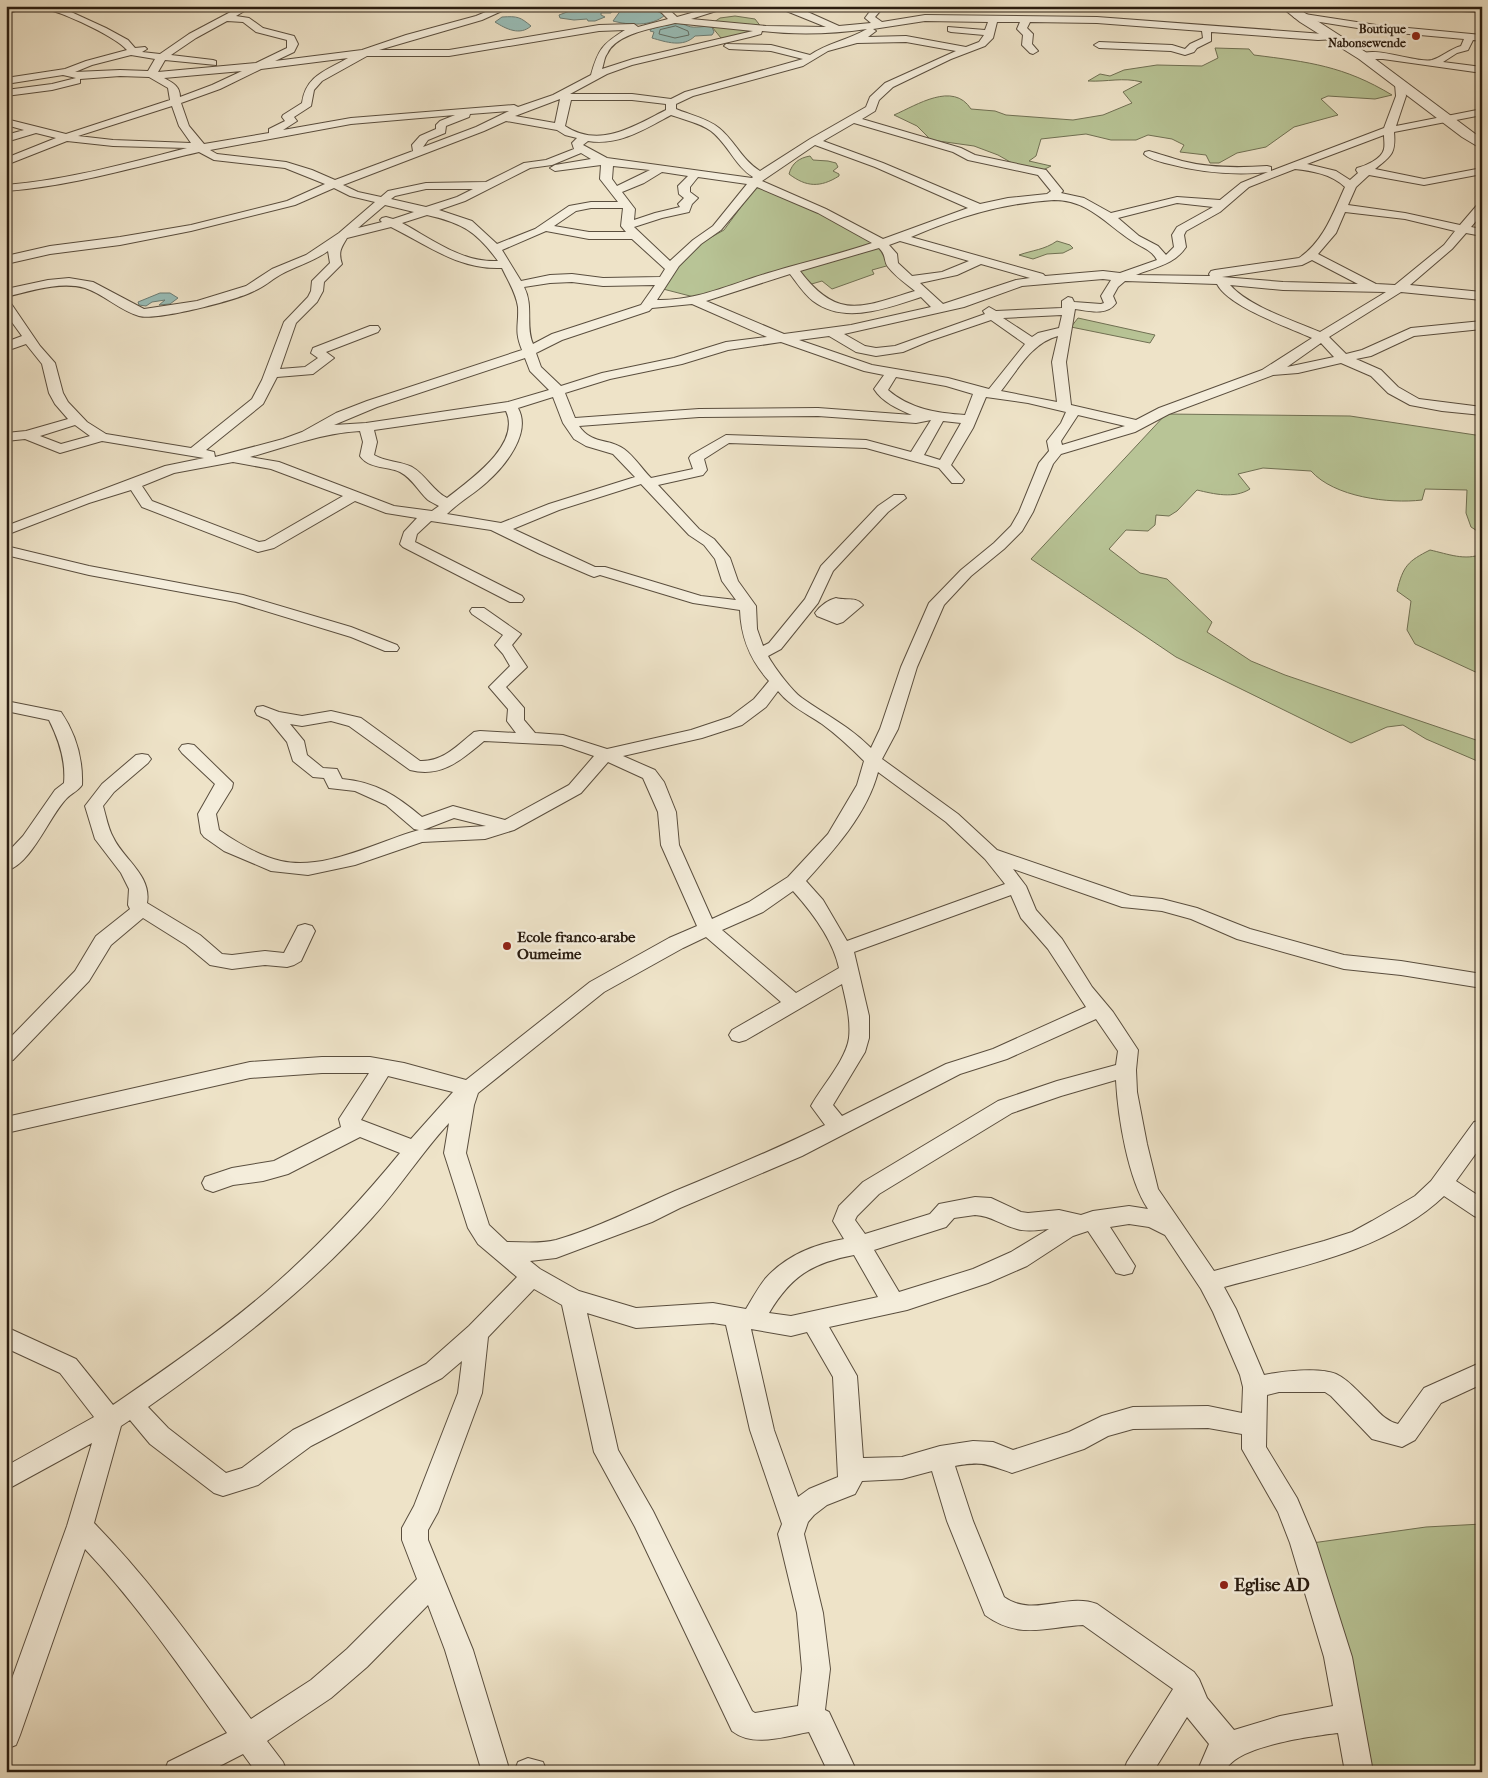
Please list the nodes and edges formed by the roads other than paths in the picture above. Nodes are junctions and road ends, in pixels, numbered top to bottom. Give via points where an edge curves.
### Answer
1 (27, 6) edge
2 (38, 6) edge
3 (249, 6) edge
4 (509, 6) edge
5 (659, 6) edge
6 (728, 6) edge
7 (778, 6) edge
8 (872, 6) edge
9 (1377, 6) edge
10 (1385, 6) edge
11 (1420, 6) edge
12 (955, 8) dead end
13 (1310, 8) dead end
14 (1482, 8) edge
15 (1291, 10) edge
16 (6, 11) edge
17 (900, 11) dead end
18 (228, 18) junction
19 (925, 18) junction
20 (993, 19) junction
21 (675, 20) junction
22 (1026, 20) junction
23 (891, 22) junction
24 (948, 23) junction
25 (640, 28) junction
26 (873, 28) junction
27 (1206, 28) junction
28 (766, 29) junction
29 (840, 29) junction
30 (990, 33) junction
31 (1124, 35) junction
32 (1334, 37) junction
33 (1470, 37) junction
34 (187, 38) junction
35 (883, 38) junction
36 (1482, 38) edge
37 (932, 39) junction
38 (856, 40) junction
39 (708, 45) junction
40 (1099, 45) dead end
41 (954, 47) junction
42 (130, 49) junction
43 (969, 50) junction
44 (1033, 51) dead end
45 (364, 54) junction
46 (942, 55) junction
47 (1363, 56) junction
48 (164, 57) junction
49 (811, 59) junction
50 (1432, 64) junction
51 (261, 66) junction
52 (244, 68) junction
53 (1482, 70) edge
54 (67, 72) junction
55 (152, 75) junction
56 (92, 76) junction
57 (595, 77) junction
58 (6, 81) edge
59 (1400, 84) junction
60 (6, 93) edge
61 (562, 97) junction
62 (175, 102) junction
63 (535, 104) junction
64 (671, 107) junction
65 (467, 112) junction
66 (1482, 112) edge
67 (503, 117) junction
68 (852, 119) junction
69 (1445, 119) junction
70 (6, 122) edge
71 (560, 127) junction
72 (34, 130) junction
73 (1389, 130) junction
74 (64, 137) junction
75 (260, 138) junction
76 (586, 138) junction
77 (6, 139) edge
78 (814, 141) junction
79 (1482, 145) edge
80 (199, 147) junction
81 (580, 150) junction
82 (418, 152) junction
83 (1149, 154) dead end
84 (406, 158) junction
85 (6, 162) edge
86 (605, 162) junction
87 (1294, 166) junction
88 (662, 168) junction
89 (1319, 169) junction
90 (1367, 170) junction
91 (1482, 171) edge
92 (694, 173) junction
93 (757, 179) junction
94 (489, 184) junction
95 (335, 186) junction
96 (1351, 186) junction
97 (6, 188) edge
98 (616, 192) junction
99 (388, 196) junction
100 (1050, 197) junction
101 (1223, 204) junction
102 (626, 205) junction
103 (1482, 206) edge
104 (976, 207) junction
105 (1342, 208) junction
106 (425, 211) junction
107 (371, 212) junction
108 (1110, 217) junction
109 (392, 222) junction
110 (545, 227) junction
111 (1462, 229) junction
112 (631, 230) junction
113 (1482, 233) edge
114 (344, 235) junction
115 (899, 237) junction
116 (881, 244) junction
117 (495, 249) junction
118 (1311, 255) junction
119 (6, 260) edge
120 (1163, 260) junction
121 (978, 261) junction
122 (506, 264) junction
123 (671, 268) junction
124 (793, 270) junction
125 (1123, 276) junction
126 (1063, 278) junction
127 (1192, 278) junction
128 (1047, 279) junction
129 (907, 280) junction
130 (1221, 280) junction
131 (516, 285) junction
132 (661, 285) junction
133 (1377, 288) junction
134 (1398, 288) junction
135 (922, 293) junction
136 (6, 294) edge
137 (1482, 296) edge
138 (974, 299) junction
139 (693, 300) junction
140 (649, 304) junction
141 (6, 305) edge
142 (1069, 308) junction
143 (940, 309) junction
144 (993, 315) junction
145 (1482, 325) edge
146 (374, 329) dead end
147 (1064, 331) junction
148 (832, 332) junction
149 (1322, 337) junction
150 (30, 338) junction
151 (784, 339) junction
152 (1032, 343) junction
153 (854, 344) junction
154 (6, 347) edge
155 (531, 352) junction
156 (832, 355) junction
157 (1344, 359) junction
158 (271, 373) junction
159 (892, 373) junction
160 (1267, 373) junction
161 (558, 391) junction
162 (987, 393) junction
163 (510, 406) junction
164 (1069, 408) junction
165 (1482, 410) edge
166 (932, 417) junction
167 (969, 419) junction
168 (78, 420) junction
169 (570, 423) junction
170 (1138, 425) junction
171 (366, 427) junction
172 (27, 435) junction
173 (307, 435) junction
174 (6, 436) edge
175 (102, 437) junction
176 (1056, 452) junction
177 (193, 453) junction
178 (916, 456) junction
179 (230, 458) junction
180 (944, 465) junction
181 (957, 480) dead end
182 (645, 481) junction
183 (134, 484) junction
184 (352, 497) junction
185 (899, 498) dead end
186 (448, 505) junction
187 (432, 516) junction
188 (500, 528) junction
189 (6, 530) edge
190 (6, 550) edge
191 (516, 599) dead end
192 (748, 606) junction
193 (478, 611) dead end
194 (391, 648) dead end
195 (758, 655) junction
196 (778, 680) junction
197 (6, 706) edge
198 (529, 738) junction
199 (188, 749) dead end
200 (606, 754) junction
201 (142, 759) dead end
202 (873, 760) junction
203 (508, 826) junction
204 (991, 855) junction
205 (6, 865) edge
206 (795, 881) junction
207 (1017, 886) junction
208 (143, 908) junction
209 (707, 928) junction
210 (305, 932) dead end
211 (843, 949) junction
212 (849, 971) junction
213 (1482, 981) edge
214 (794, 1002) junction
215 (1099, 1009) junction
216 (739, 1034) dead end
217 (6, 1055) edge
218 (383, 1067) junction
219 (1126, 1070) junction
220 (469, 1089) junction
221 (6, 1125) edge
222 (359, 1128) junction
223 (839, 1128) junction
224 (1482, 1128) edge
225 (415, 1150) junction
226 (213, 1183) dead end
227 (1442, 1183) junction
228 (1482, 1210) edge
229 (1087, 1222) junction
230 (1175, 1230) junction
231 (860, 1245) junction
232 (503, 1251) junction
233 (1124, 1266) dead end
234 (532, 1276) junction
235 (1209, 1282) junction
236 (572, 1299) junction
237 (893, 1303) junction
238 (744, 1318) junction
239 (813, 1322) junction
240 (477, 1333) junction
241 (6, 1337) edge
242 (1482, 1372) edge
243 (1255, 1386) junction
244 (132, 1406) junction
245 (111, 1420) junction
246 (1255, 1426) junction
247 (940, 1457) junction
248 (851, 1470) junction
249 (6, 1479) edge
250 (794, 1523) junction
251 (80, 1526) junction
252 (432, 1582) junction
253 (1189, 1688) junction
254 (810, 1718) junction
255 (1348, 1718) junction
256 (6, 1735) edge
257 (248, 1737) junction
258 (1229, 1746) junction
259 (178, 1772) edge
260 (273, 1772) edge
261 (496, 1772) edge
262 (528, 1772) edge
263 (533, 1772) edge
264 (844, 1772) edge
265 (1138, 1772) edge
266 (1212, 1772) edge
267 (1359, 1772) edge

1 - 16 street
2 - 42 street via 54,8 103,30 126,42
3 - 18 street
4 - 45 street
5 - 21 street
6 - 21 street
7 - 29 street
8 - 26 street via 876,10 870,18
9 - 10 street
11 - 14 street
12 - 19 street
13 - 15 street
15 - 32 street
15 - 33 street via 1376,28
17 - 23 street
18 - 34 street
18 - 51 street via 246,20 256,29 292,39 292,50
19 - 23 street
19 - 24 street
20 - 22 street
20 - 24 street
20 - 30 street
21 - 25 street
21 - 28 street
22 - 31 street
22 - 44 street via 1022,29 1028,34 1027,45
23 - 26 street
24 - 26 street via 940,28
24 - 30 street
24 - 41 street via 954,34 961,38
25 - 45 street via 599,28 449,53
25 - 57 street via 621,35 604,48
26 - 29 street
26 - 35 street
26 - 38 street
27 - 31 street
27 - 31 street via 1208,39 1193,46 1189,52
27 - 32 street
28 - 29 street
28 - 39 street
30 - 43 street via 985,42
31 - 40 street
32 - 47 street
33 - 36 street
33 - 50 street via 1465,48
34 - 42 street
34 - 48 street
35 - 37 street
35 - 38 street
37 - 41 street
37 - 46 street
38 - 49 street via 825,49
39 - 49 street via 762,48
39 - 57 street via 629,61
41 - 43 street
41 - 46 street
42 - 48 street via 135,54
42 - 54 street
43 - 46 street
45 - 51 street
45 - 75 street via 318,79 309,89 307,104 287,118 292,121
46 - 68 street via 889,85 874,99 872,108
47 - 50 street
47 - 59 street
48 - 52 street
48 - 55 street via 154,67
49 - 64 street via 689,94
50 - 53 street
51 - 52 street
51 - 62 street
52 - 55 street
54 - 56 street via 75,76
54 - 58 street
55 - 56 street via 120,73
55 - 62 street via 172,86
56 - 60 street via 52,87
57 - 61 street
59 - 69 street
59 - 73 street via 1401,96
61 - 63 street
61 - 64 street via 632,97
61 - 71 street
62 - 74 street
62 - 80 street via 184,126
63 - 65 street
63 - 67 street
64 - 76 street via 624,136 601,140
64 - 93 street via 713,128
65 - 67 street
65 - 75 street via 351,121
65 - 82 street via 444,123 441,131 424,138 416,145
66 - 69 street
67 - 71 street
67 - 82 street
68 - 78 street
68 - 100 street via 956,150 972,158 1042,172 1057,190
69 - 73 street
69 - 79 street
70 - 72 street
71 - 76 street
72 - 74 street
72 - 77 street
73 - 87 street
73 - 90 street via 1387,154
74 - 80 street
74 - 85 street
75 - 80 street
76 - 81 street via 577,143
78 - 93 street
78 - 104 street
80 - 95 street via 214,157 272,162 299,169
80 - 97 street via 69,180
81 - 86 street
81 - 94 street via 548,163 528,165
82 - 84 street
83 - 87 street via 1208,171 1245,172
84 - 95 street
84 - 99 street via 392,172
86 - 88 street
86 - 94 street via 572,165
86 - 98 street via 608,165 606,179
87 - 89 street
87 - 101 street via 1245,185
88 - 92 street
88 - 98 street
89 - 90 street
89 - 96 street via 1341,177
90 - 91 street via 1424,182
90 - 96 street
92 - 93 street
92 - 112 street via 684,186 685,194 692,198 684,204 687,205 685,210 652,217
93 - 116 street
93 - 123 street via 725,220 687,250
94 - 99 street via 426,186
94 - 106 street via 472,194
95 - 99 street via 354,194
95 - 119 street via 291,203 191,228
96 - 105 street
98 - 102 street
99 - 106 street
99 - 107 street
100 - 104 street
100 - 108 street via 1079,200
101 - 108 street via 1177,200
101 - 120 street via 1181,229 1179,250
102 - 110 street via 573,208
102 - 112 street
103 - 111 street
104 - 115 street
105 - 111 street via 1399,215
105 - 118 street via 1330,233
106 - 109 street
106 - 117 street via 468,223
107 - 109 street
107 - 114 street
108 - 120 street via 1158,252
109 - 114 street
109 - 122 street via 451,256 488,266
110 - 112 street via 582,237
110 - 117 street
111 - 113 street
111 - 134 street via 1435,259
112 - 123 street
114 - 136 street via 310,258 276,272 250,289 156,312 137,312 80,283 48,284
114 - 158 street via 334,249 336,264 318,281 317,291 307,307 290,322
115 - 116 street
115 - 121 street
116 - 124 street
116 - 129 street via 891,254 892,264
117 - 122 street
118 - 127 street via 1289,263
118 - 133 street
120 - 125 street
121 - 128 street
121 - 129 street via 939,278
122 - 131 street
123 - 132 street
124 - 135 street via 817,298 847,309 863,309
124 - 139 street
125 - 126 street
125 - 127 street via 1138,279
125 - 142 street via 1108,293 1110,304 1107,307
126 - 128 street
126 - 142 street
127 - 130 street
128 - 138 street via 1020,283
129 - 135 street
130 - 133 street via 1283,286
130 - 149 street via 1225,288 1248,305
131 - 132 street via 572,278
131 - 155 street via 524,307 523,336
132 - 139 street
132 - 140 street
133 - 134 street
134 - 137 street
134 - 149 street via 1378,304
135 - 143 street
138 - 143 street
138 - 144 street
139 - 140 street
139 - 151 street
140 - 155 street via 557,338
141 - 150 street
142 - 144 street
142 - 147 street
143 - 148 street
144 - 152 street
144 - 153 street via 885,351 868,351
145 - 157 street via 1411,332 1366,353
146 - 158 street via 318,351 328,358 308,371
147 - 152 street via 1043,336
147 - 164 street via 1059,362
148 - 151 street
148 - 153 street
149 - 157 street
149 - 160 street
150 - 154 street
150 - 168 street via 50,368 62,404
151 - 156 street
151 - 161 street via 726,346
152 - 162 street
153 - 156 street
155 - 161 street via 536,368
155 - 173 street via 372,404
156 - 159 street
157 - 160 street
157 - 165 street via 1376,374 1393,390 1415,402
158 - 177 street via 253,406
159 - 162 street via 948,382
159 - 166 street via 881,388 883,392 904,407
160 - 170 street via 1164,411
161 - 163 street
161 - 169 street
162 - 164 street
162 - 167 street
163 - 171 street
163 - 186 street via 516,420 514,435 482,479
164 - 170 street
164 - 176 street via 1067,424 1054,441
166 - 167 street
166 - 169 street via 916,419 818,412 699,413
166 - 178 street
167 - 180 street
168 - 172 street
168 - 175 street
169 - 182 street via 584,440 618,451
170 - 176 street
171 - 173 street
171 - 186 street via 370,442 367,456 372,461 411,472 432,497
172 - 174 street
172 - 175 street via 60,449
173 - 179 street
175 - 177 street
176 - 202 street via 1046,463 1017,528 937,603 909,667 889,729
177 - 179 street
178 - 180 street
178 - 182 street via 854,442 726,439 696,458 698,472
179 - 183 street via 170,469
179 - 184 street via 274,465
180 - 181 street
182 - 188 street via 554,506
182 - 192 street via 694,532 709,542 722,558 730,581
183 - 184 street via 147,504 258,547 269,545
183 - 189 street
184 - 187 street via 392,510
185 - 195 street via 883,509 826,569 812,600 776,646
186 - 187 street
187 - 188 street
187 - 191 street via 409,535 408,544
188 - 192 street via 544,551 597,571 699,600
190 - 194 street via 67,567 253,601
192 - 195 street via 749,628
193 - 198 street via 513,634 503,645 519,668 497,687 516,708 515,721
195 - 196 street
196 - 200 street via 760,703 736,721 696,734
196 - 202 street via 794,700 827,720
197 - 205 street via 55,716 74,758 74,775 73,785 61,794 32,838
198 - 200 street via 563,740
198 - 203 street via 480,736 448,761 430,767 416,766 374,734 339,716 302,722 269,714 295,742 299,757 319,773 331,773 335,784 358,786 392,801 420,825 453,812
199 - 203 street via 224,783 207,814 210,833 230,847 278,867 308,869 348,861 420,836 485,833
200 - 203 street via 575,789
200 - 209 street via 649,774 655,782 667,812 670,845
201 - 208 street via 108,788 94,806 104,838 129,871 138,889 138,905
202 - 204 street via 952,818
202 - 206 street via 866,785 835,838
204 - 207 street
204 - 213 street via 1129,902 1162,905 1197,914 1244,934 1344,962
206 - 209 street via 756,907
206 - 211 street via 816,905
207 - 211 street
207 - 215 street via 1028,913 1055,944
208 - 210 street via 193,940 217,960 287,960 294,956
208 - 217 street via 103,941 82,976
209 - 214 street
209 - 220 street via 597,988
211 - 212 street
212 - 214 street
212 - 223 street via 859,1016 858,1038 855,1052 822,1106
214 - 216 street
215 - 219 street via 1128,1050
215 - 223 street via 1001,1054 953,1069
218 - 220 street
218 - 221 street via 322,1065 250,1070
218 - 222 street via 350,1119 351,1127
219 - 230 street via 1136,1144 1148,1191
219 - 231 street via 1005,1107 871,1188 847,1212 844,1221
220 - 225 street
220 - 232 street via 455,1152 479,1228
222 - 225 street via 381,1133 391,1141
222 - 226 street via 322,1150 279,1168
223 - 232 street via 644,1216 562,1246 534,1252
224 - 227 street
225 - 244 street via 363,1213 274,1299
227 - 228 street
227 - 235 street via 1423,1202 1360,1238
229 - 230 street via 1129,1215 1153,1219
229 - 231 street via 1060,1219 1022,1221 990,1207 975,1206 947,1210 938,1221
229 - 233 street
229 - 237 street via 1065,1230 1019,1259 988,1272
230 - 235 street
231 - 237 street
231 - 238 street via 823,1252 793,1268
232 - 234 street
234 - 236 street
234 - 240 street
235 - 243 street
236 - 238 street via 636,1318 713,1313
236 - 254 street via 606,1452 648,1526 742,1721 755,1727
237 - 239 street
238 - 239 street via 791,1326
238 - 250 street via 762,1430
239 - 248 street via 845,1376
240 - 244 street via 434,1371 302,1438 249,1476 223,1485 159,1436
240 - 252 street via 470,1393 431,1497 415,1528 415,1540
241 - 245 street via 68,1366
242 - 243 street via 1430,1396 1408,1432 1402,1436 1381,1431 1329,1382 1280,1382
243 - 246 street
244 - 245 street
245 - 249 street
245 - 251 street
246 - 247 street via 1208,1417 1133,1418 1012,1462 993,1453 973,1452
246 - 255 street via 1254,1449 1288,1506 1303,1543 1338,1657
247 - 248 street via 902,1468
247 - 253 street via 960,1521 994,1606 1002,1613 1037,1619 1077,1611 1088,1613 1184,1681
248 - 250 street via 846,1486 819,1495 804,1507
250 - 254 street via 791,1534 810,1613 816,1669
251 - 256 street
251 - 257 street via 150,1606
252 - 257 street via 357,1658 321,1689
252 - 261 street via 459,1650
253 - 258 street via 1196,1707
253 - 265 street
254 - 264 street via 819,1722
255 - 258 street via 1324,1720 1244,1739
255 - 267 street
257 - 259 street
257 - 260 street
258 - 266 street via 1218,1755
262 - 263 street

